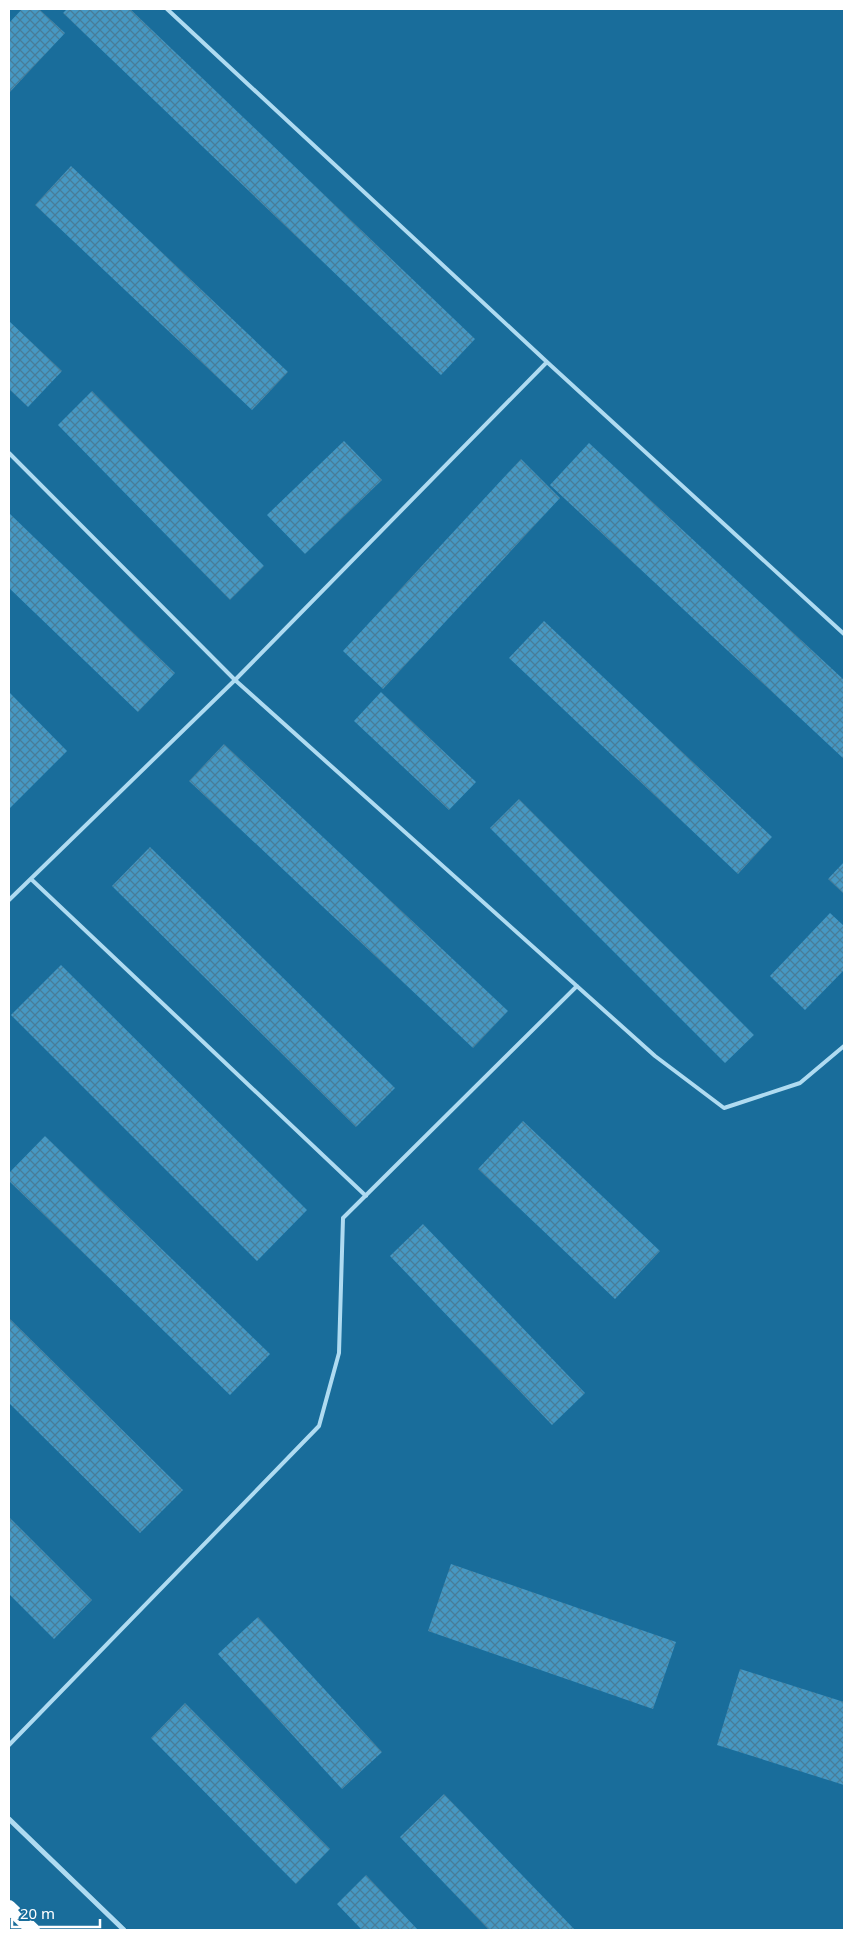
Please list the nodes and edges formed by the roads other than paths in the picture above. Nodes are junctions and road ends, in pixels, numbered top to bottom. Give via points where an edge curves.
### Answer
1 (166, 9) edge
2 (547, 362) junction
3 (9, 453) edge
4 (844, 634) edge
5 (235, 680) junction
6 (31, 879) junction
7 (9, 900) edge
8 (577, 986) junction
9 (844, 1046) edge
10 (366, 1196) junction
11 (9, 1745) edge
12 (9, 1819) edge
13 (9, 1907) edge
14 (33, 1930) edge
15 (124, 1930) edge

1 - 2 lane
2 - 4 lane
2 - 5 lane
3 - 5 lane
5 - 6 lane
5 - 8 lane
6 - 7 lane
6 - 10 lane
8 - 9 lane via 654,1056 724,1108 800,1083
8 - 10 lane
10 - 11 lane via 343,1218 339,1352 319,1426
12 - 15 street
13 - 14 highway

